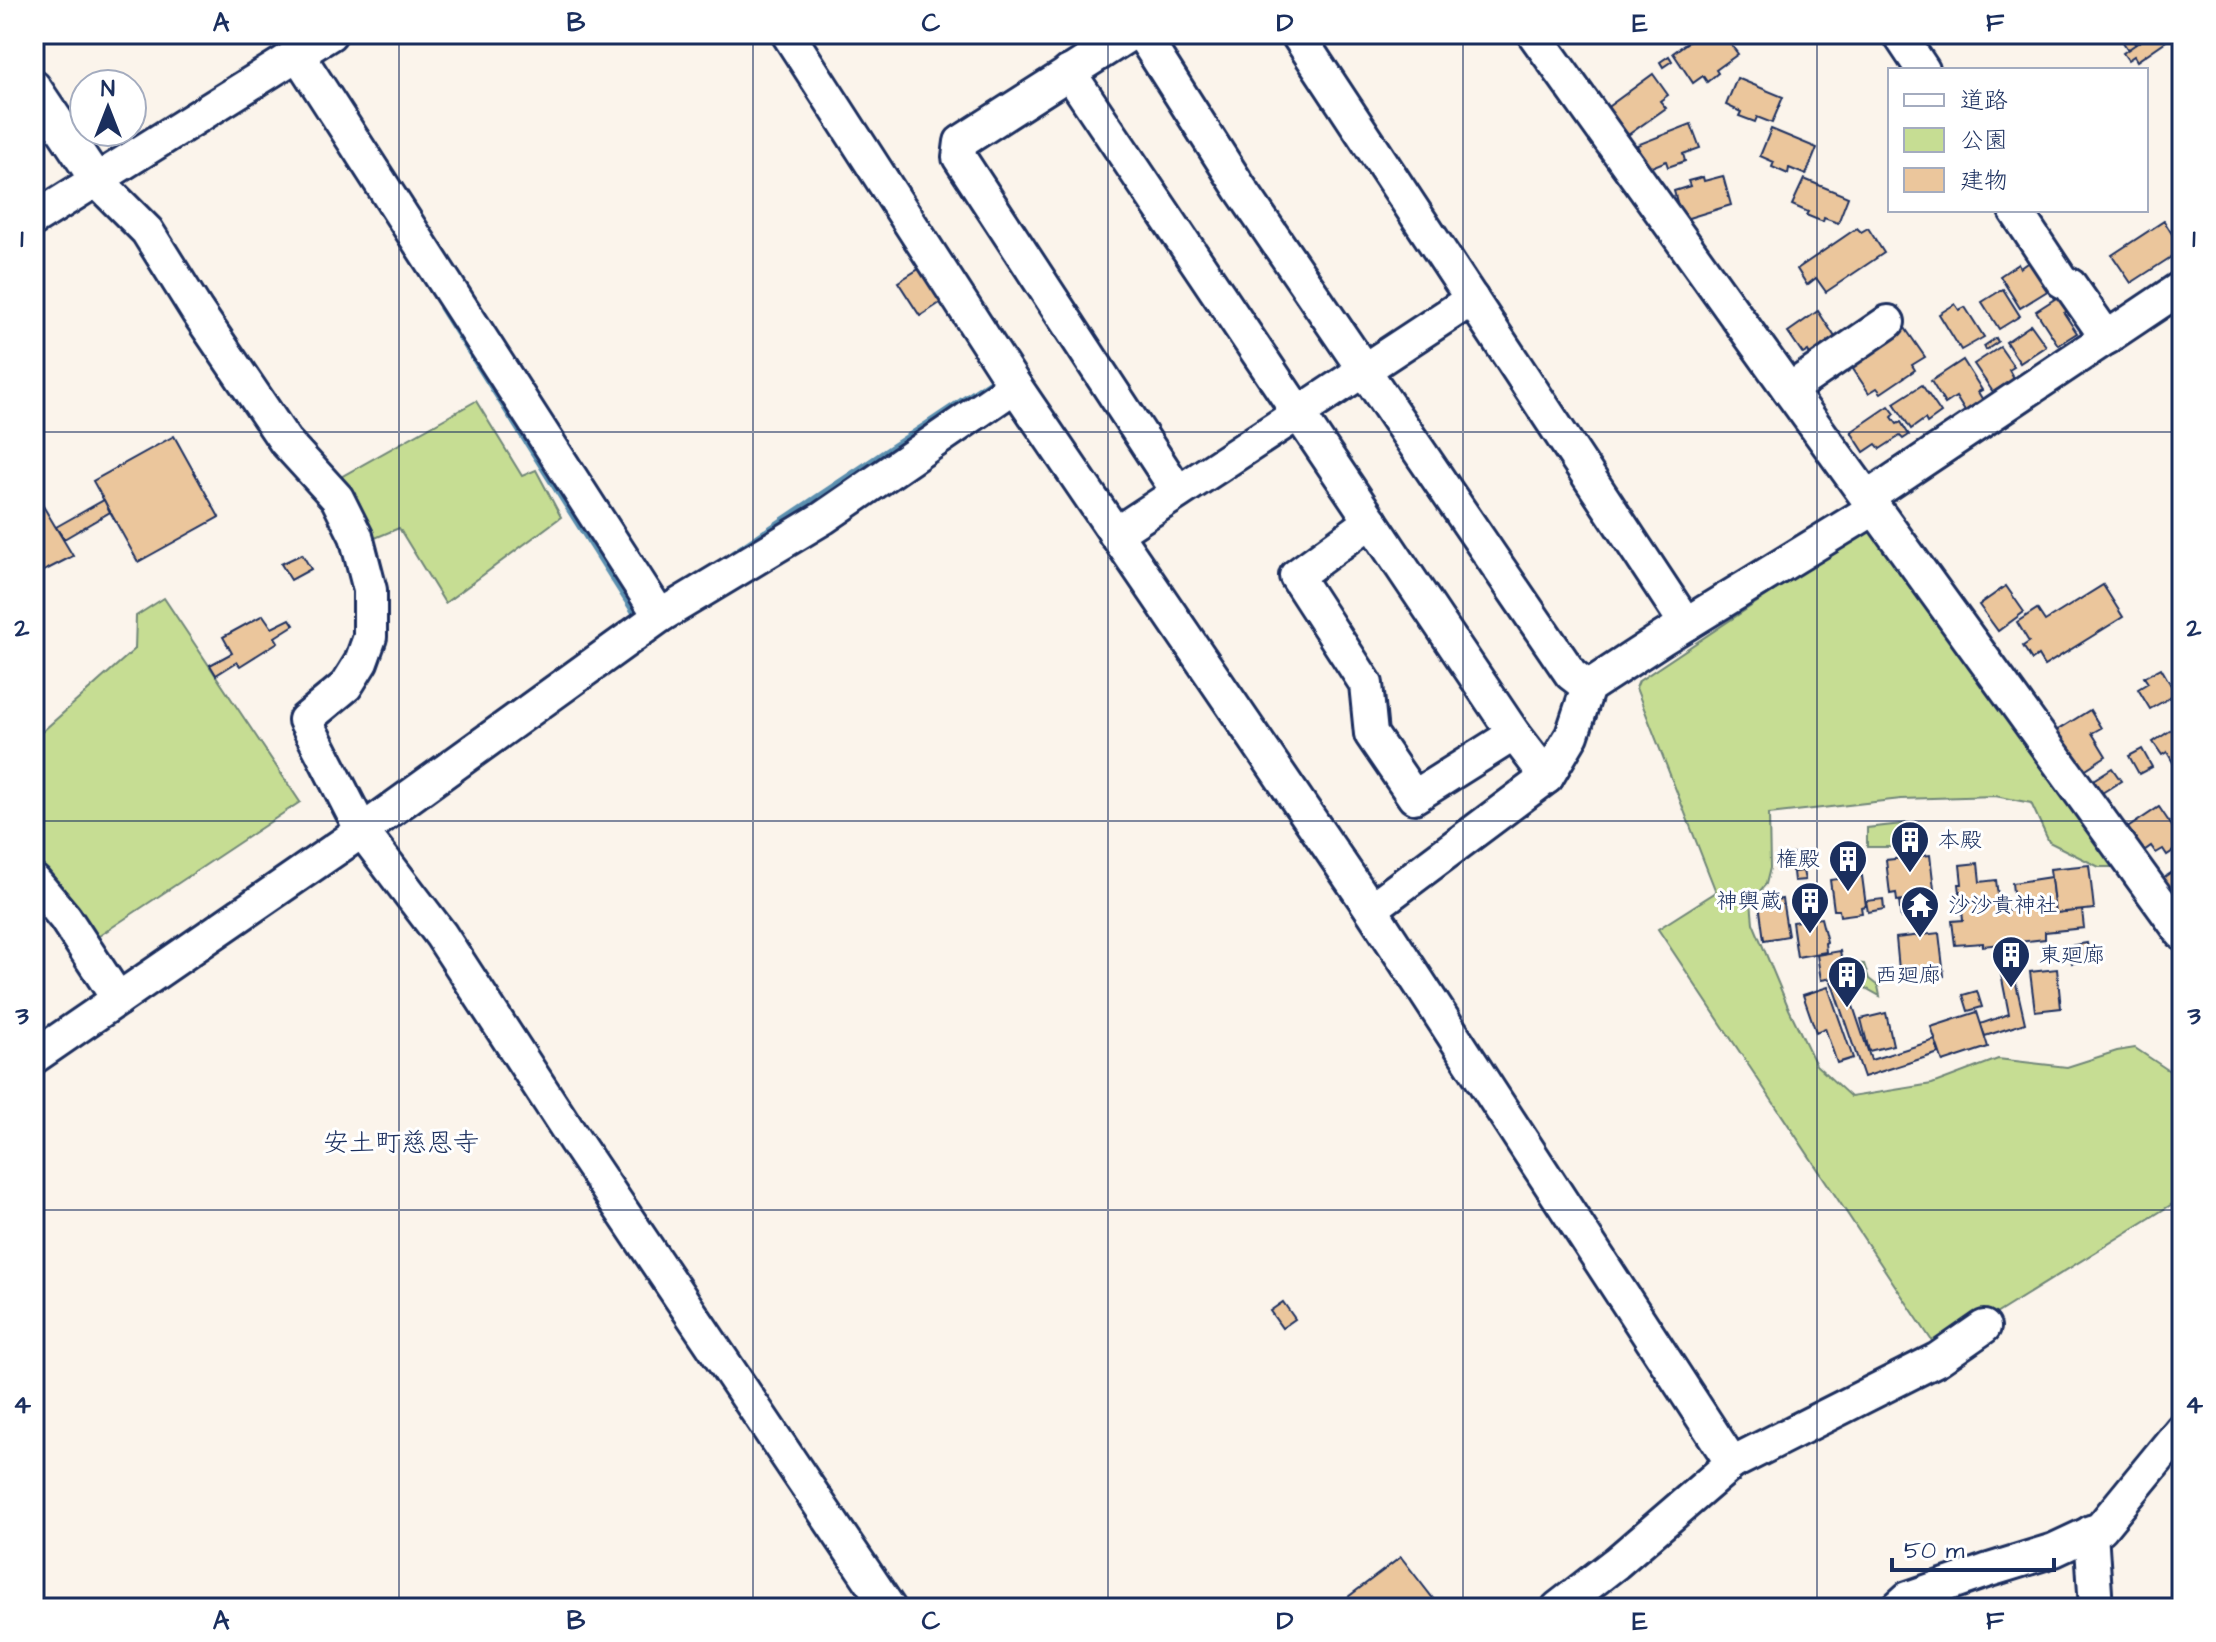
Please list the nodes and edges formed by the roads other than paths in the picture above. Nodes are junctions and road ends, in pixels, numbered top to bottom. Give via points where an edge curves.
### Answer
1 (330, 34) edge
2 (788, 34) edge
3 (1130, 34) edge
4 (1142, 34) edge
5 (1297, 34) edge
6 (1534, 34) edge
7 (1899, 34) edge
8 (297, 53) junction
9 (1922, 68) edge
10 (1069, 72) junction
11 (34, 87) edge
12 (97, 181) junction
13 (2016, 212) edge
14 (34, 219) edge
15 (2182, 287) edge
16 (1472, 299) junction
17 (1888, 322) dead end
18 (2107, 338) junction
19 (1366, 369) junction
20 (1015, 386) junction
21 (1789, 390) junction
22 (1298, 413) junction
23 (1178, 492) junction
24 (1871, 503) junction
25 (1371, 521) junction
26 (1115, 534) junction
27 (660, 616) junction
28 (1686, 624) junction
29 (1588, 687) junction
30 (1514, 734) junction
31 (1547, 777) junction
32 (362, 831) junction
33 (34, 881) edge
34 (1371, 909) junction
35 (2182, 933) edge
36 (118, 999) junction
37 (34, 1057) edge
38 (1984, 1327) dead end
39 (2182, 1429) edge
40 (1732, 1463) junction
41 (2091, 1532) junction
42 (889, 1608) edge
43 (1558, 1608) edge
44 (1897, 1608) edge
45 (2096, 1608) edge

1 - 8 street
2 - 20 street
3 - 10 street
4 - 19 street via 1240,188
5 - 16 street
6 - 21 street
7 - 9 street
8 - 12 street
8 - 27 street
10 - 22 street
10 - 23 street via 961,142 959,157
11 - 12 street
12 - 14 street
12 - 32 street via 147,231 285,441 337,498 356,536 370,590 370,637 346,686 305,720
13 - 18 street
15 - 18 street
16 - 19 street
16 - 28 street
17 - 21 street
18 - 24 street
19 - 22 street
19 - 29 street via 1571,674
20 - 26 street
20 - 27 street via 823,518
21 - 24 street
22 - 23 street
22 - 25 street
23 - 26 street
24 - 28 street
24 - 35 street
25 - 30 street
25 - 30 street via 1296,576 1366,684 1371,734 1414,797
26 - 34 street
27 - 32 street
28 - 29 street
29 - 31 street via 1572,735
30 - 31 street
31 - 34 street
32 - 36 street
32 - 42 street via 441,935
33 - 36 street
34 - 40 street
36 - 37 street
38 - 40 street via 1938,1359
39 - 41 street via 2101,1528
40 - 43 street
41 - 44 street via 2054,1550 1908,1598
41 - 45 street

